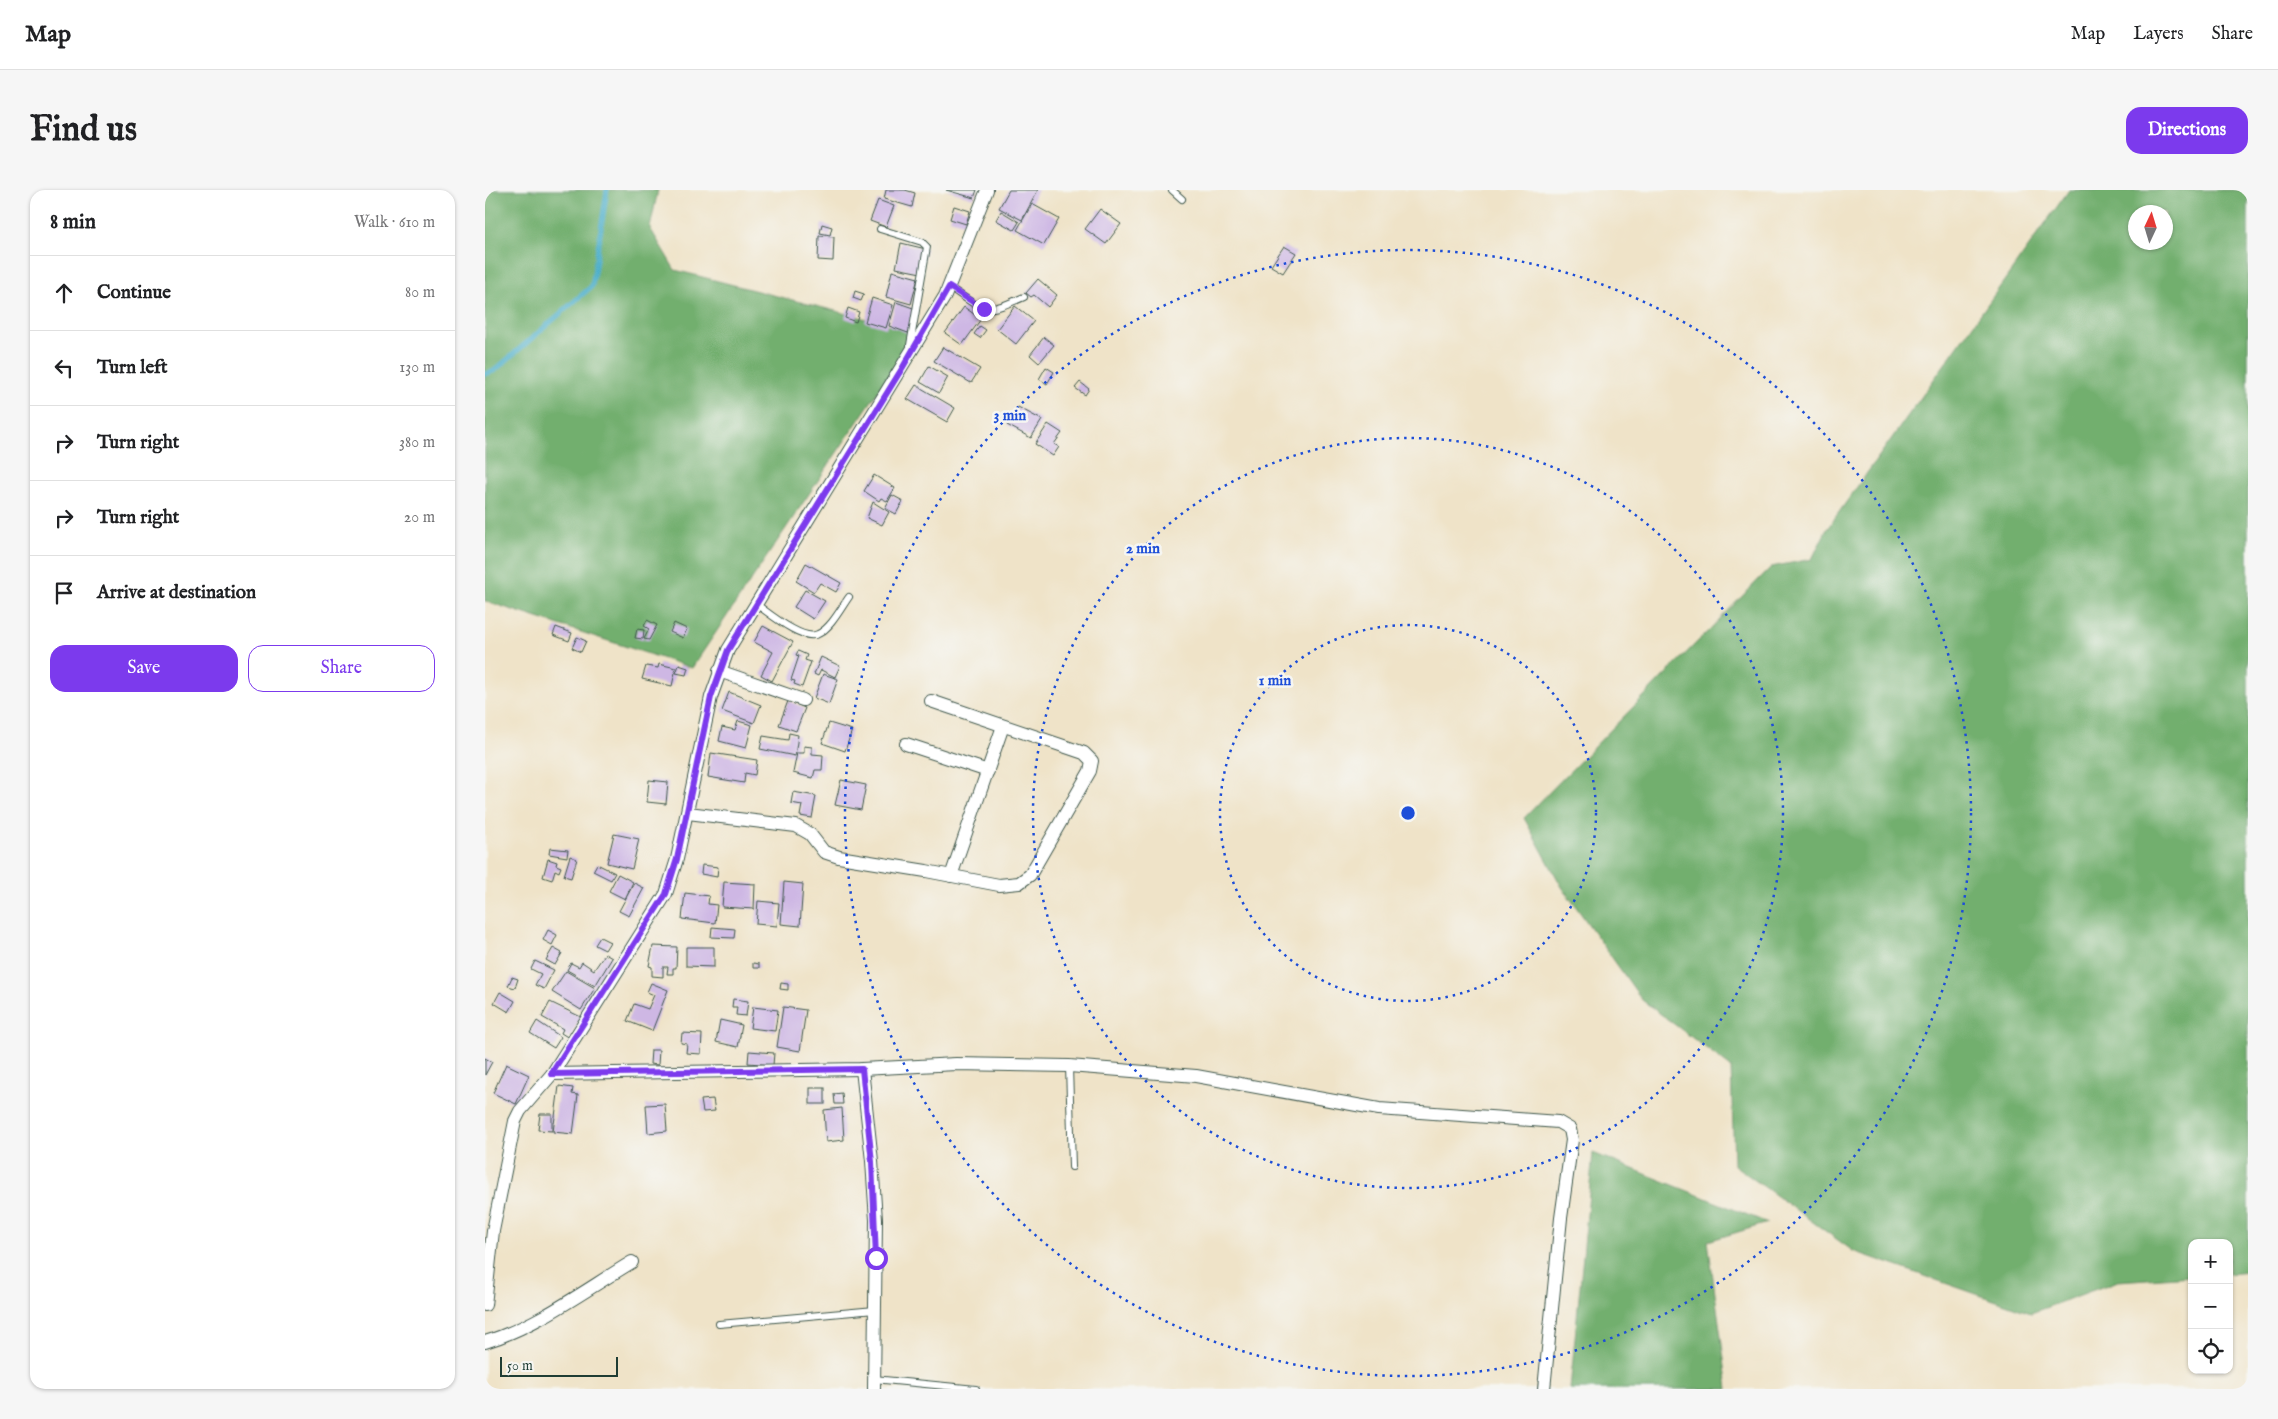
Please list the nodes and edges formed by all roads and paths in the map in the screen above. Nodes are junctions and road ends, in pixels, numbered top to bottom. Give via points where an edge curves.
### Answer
1 (987, 190) edge
2 (1172, 190) edge
3 (1182, 199) dead end
4 (880, 229) dead end
5 (949, 287) junction
6 (1023, 296) dead end
7 (908, 356) junction
8 (849, 597) dead end
9 (756, 604) junction
10 (719, 671) junction
11 (803, 700) dead end
12 (931, 701) dead end
13 (1003, 726) junction
14 (906, 744) dead end
15 (988, 770) junction
16 (687, 813) junction
17 (951, 876) junction
18 (1069, 1066) junction
19 (862, 1069) junction
20 (551, 1074) junction
21 (1072, 1167) dead end
22 (489, 1230) edge
23 (632, 1262) dead end
24 (485, 1305) edge
25 (875, 1310) junction
26 (719, 1324) dead end
27 (485, 1342) edge
28 (874, 1384) edge
29 (976, 1389) edge
30 (1544, 1389) edge

1 - 5 street
2 - 3 lane
4 - 7 lane via 923,242 927,247
5 - 6 lane via 984,309 998,308
5 - 7 street
7 - 9 street
8 - 9 lane via 825,628 812,636 798,633
9 - 10 street
10 - 11 street
10 - 16 street
12 - 13 street
13 - 15 street
13 - 17 street via 1084,753 1092,761 1090,771 1025,879 1005,886
14 - 15 street
15 - 17 street
16 - 17 street via 796,826 810,834 818,846 831,855
16 - 20 street via 673,877 666,894
18 - 19 street via 956,1064
18 - 21 lane
18 - 30 street via 1196,1076 1379,1108 1549,1120 1567,1126 1572,1140
19 - 20 street
19 - 25 street via 876,1220
20 - 22 street via 515,1121
22 - 24 street
23 - 27 street via 529,1324
25 - 26 lane
25 - 28 street
28 - 29 lane

